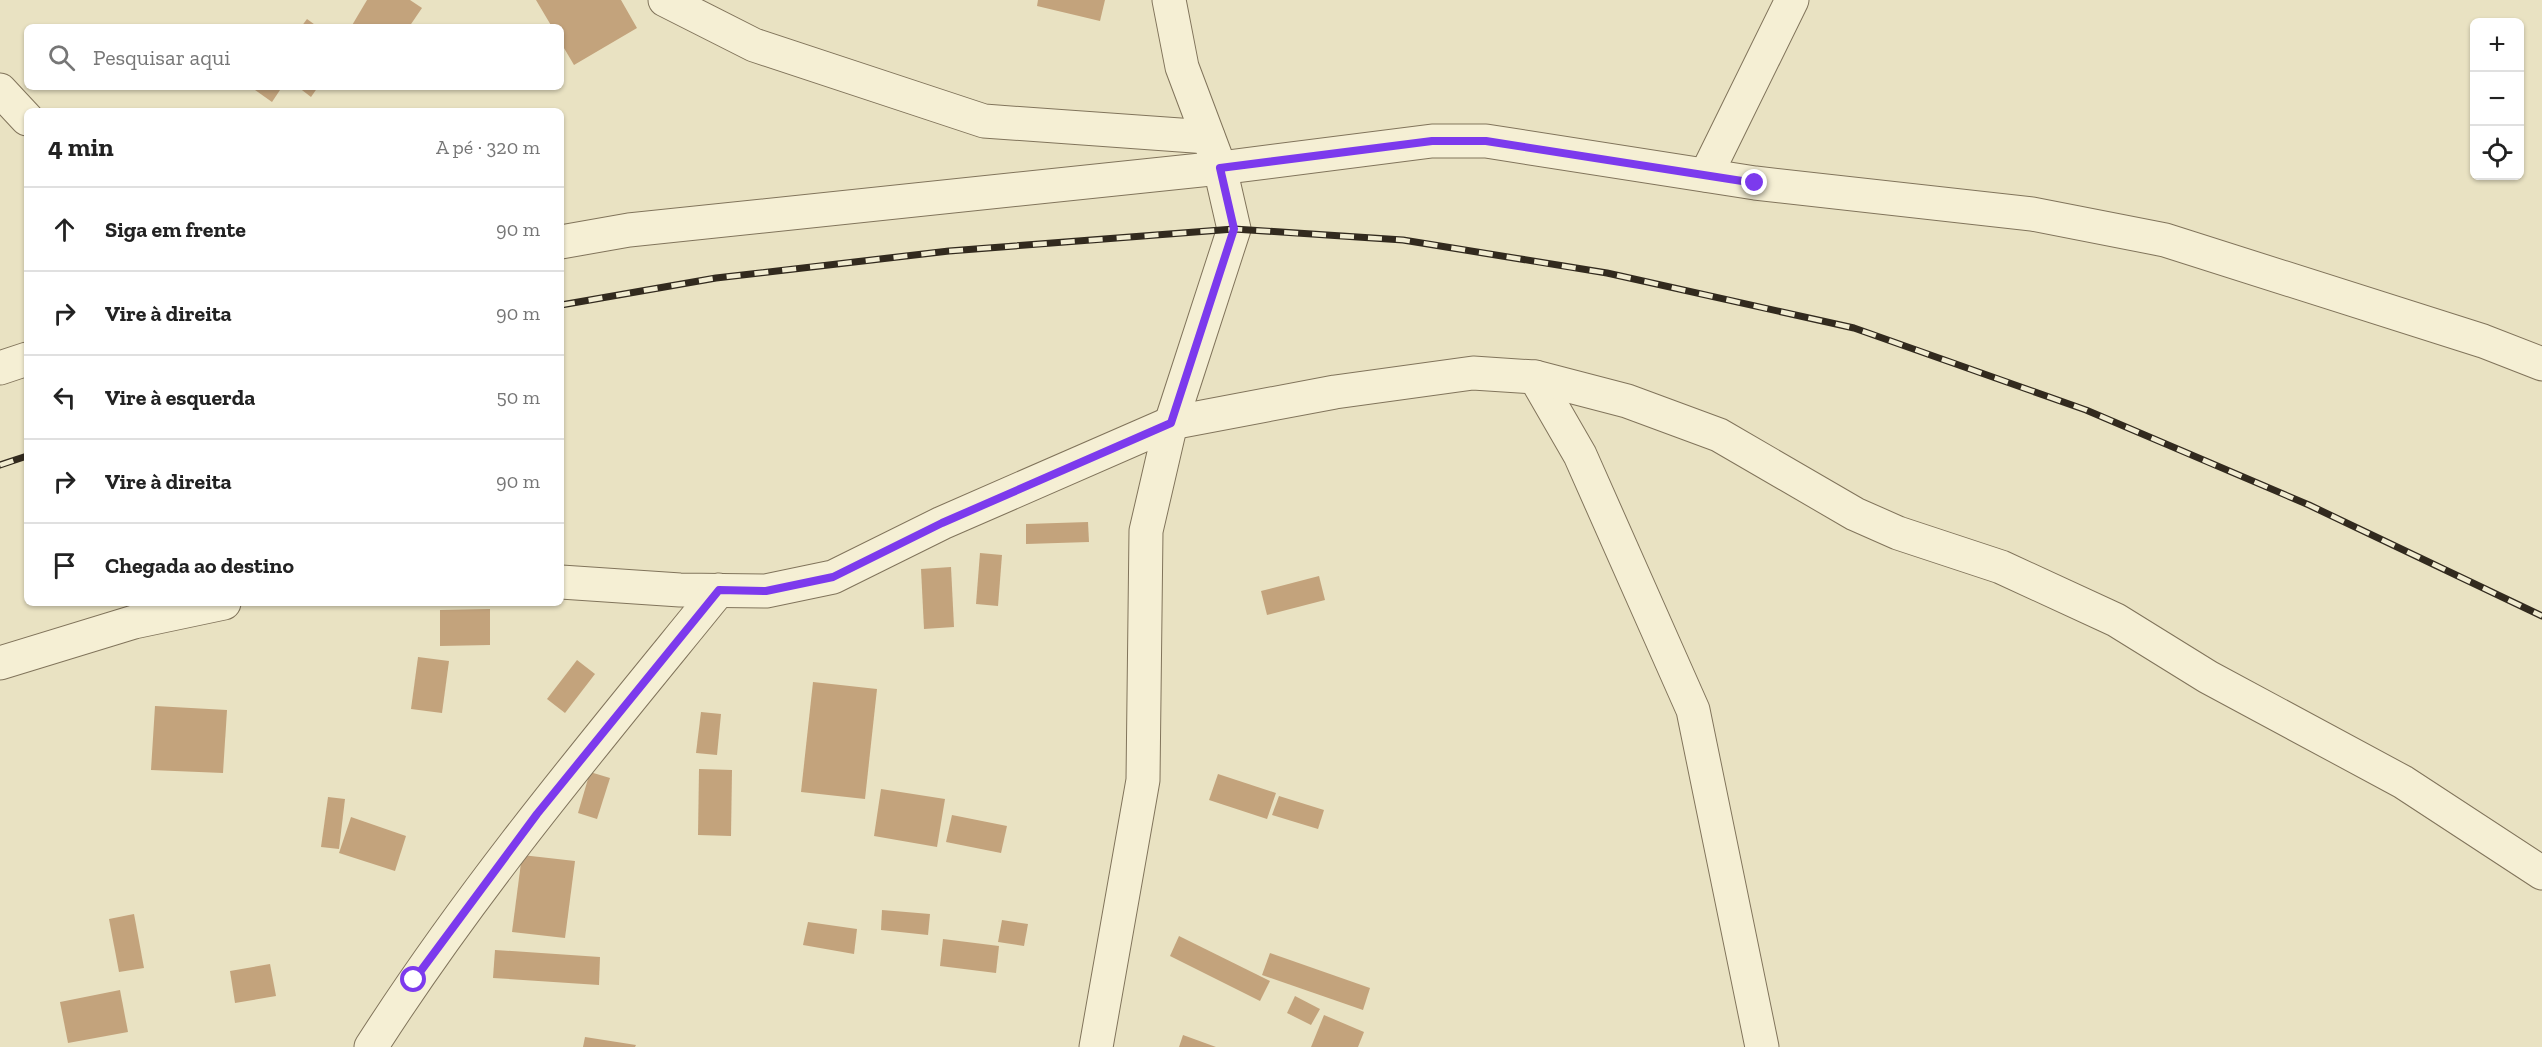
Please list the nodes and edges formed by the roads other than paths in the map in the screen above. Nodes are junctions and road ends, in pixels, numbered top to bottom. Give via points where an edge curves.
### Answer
1 (664, 0) edge
2 (1169, 0) edge
3 (1792, 0) edge
4 (0, 90) edge
5 (24, 115) edge
6 (1208, 137) junction
7 (1220, 168) junction
8 (1706, 175) junction
9 (564, 242) edge
10 (24, 360) edge
11 (2542, 364) edge
12 (0, 368) edge
13 (1535, 377) junction
14 (1171, 423) junction
15 (564, 582) edge
16 (719, 590) junction
17 (210, 606) edge
18 (0, 663) edge
19 (2542, 873) edge
20 (370, 1047) edge
21 (1096, 1047) edge
22 (1762, 1047) edge

1 - 6 street via 754,45 984,121
2 - 6 street via 1182,67
3 - 8 street
4 - 5 street
6 - 7 street
7 - 8 street via 1432,141 1486,141
7 - 9 street via 641,229
7 - 14 street via 1234,229
8 - 11 street via 2032,214 2165,240 2483,341
10 - 12 street
13 - 14 street via 1473,373
13 - 19 street via 1627,401 1719,435 1855,514 1898,533 2001,567 2116,620 2208,677 2403,782
13 - 22 street via 1580,455 1693,711
14 - 16 street via 942,523 833,577 766,591
14 - 21 street via 1146,531 1143,780
15 - 16 street
16 - 20 street via 537,814 414,980
17 - 18 street via 134,622

